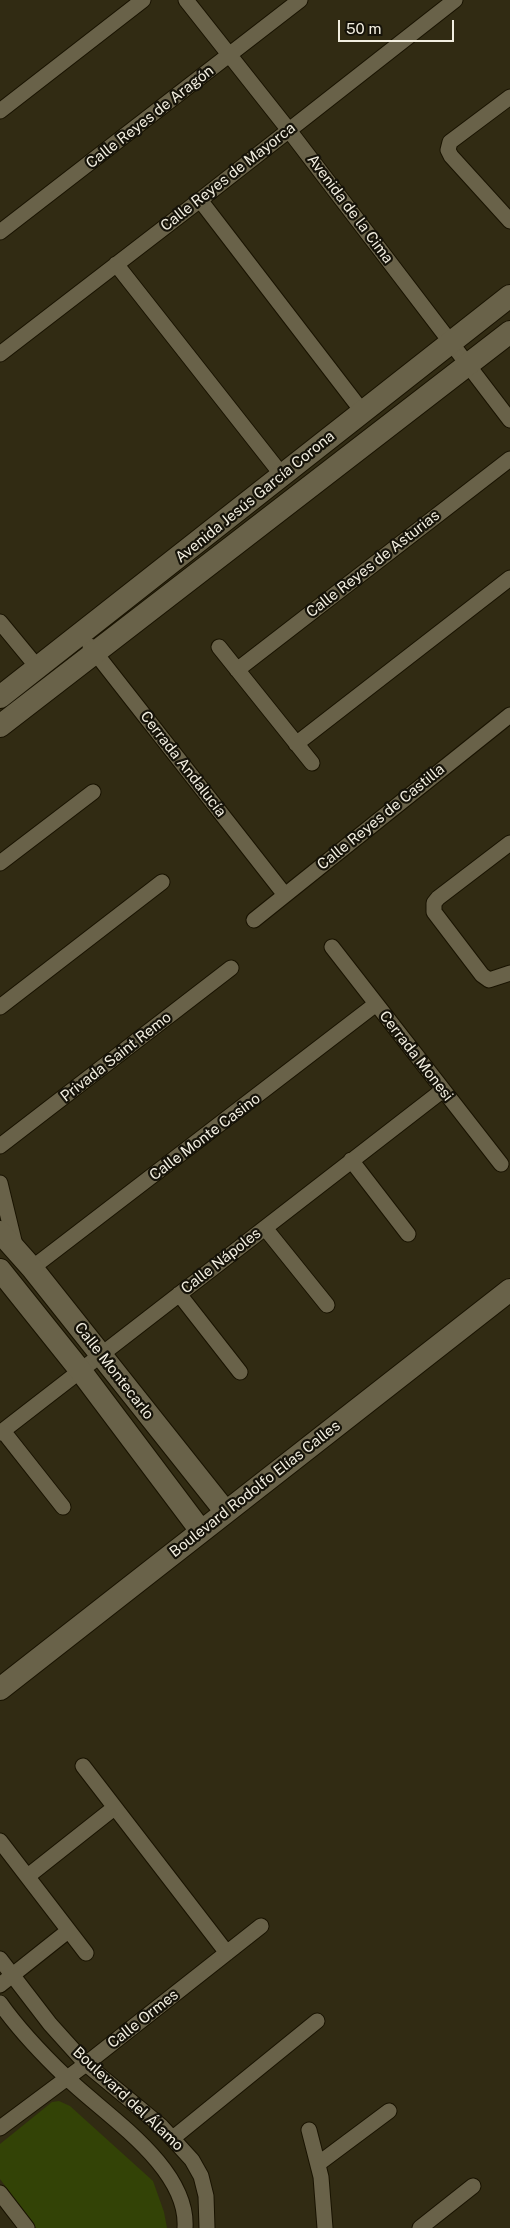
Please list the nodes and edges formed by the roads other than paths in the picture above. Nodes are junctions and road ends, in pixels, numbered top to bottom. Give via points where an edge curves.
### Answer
1 (143, 0) edge
2 (186, 0) edge
3 (300, 0) edge
4 (455, 0) edge
5 (230, 55) junction
6 (510, 97) edge
7 (0, 111) edge
8 (288, 129) junction
9 (200, 200) junction
10 (510, 222) edge
11 (0, 232) edge
12 (116, 264) junction
13 (510, 296) edge
14 (510, 332) edge
15 (451, 342) junction
16 (0, 354) edge
17 (468, 365) junction
18 (362, 411) junction
19 (510, 420) edge
20 (510, 459) edge
21 (282, 475) junction
22 (510, 578) edge
23 (0, 622) edge
24 (81, 634) junction
25 (219, 647) dead end
26 (96, 653) junction
27 (38, 668) junction
28 (237, 670) junction
29 (0, 697) edge
30 (510, 715) edge
31 (0, 726) edge
32 (296, 744) junction
33 (312, 763) dead end
34 (93, 792) dead end
35 (510, 843) edge
36 (0, 863) edge
37 (162, 882) dead end
38 (284, 895) junction
39 (254, 920) dead end
40 (332, 947) dead end
41 (231, 968) dead end
42 (510, 972) edge
43 (376, 1004) junction
44 (0, 1007) edge
45 (443, 1090) junction
46 (0, 1146) edge
47 (351, 1160) junction
48 (500, 1164) dead end
49 (0, 1183) edge
50 (265, 1228) junction
51 (0, 1232) edge
52 (408, 1234) dead end
53 (16, 1249) junction
54 (32, 1268) junction
55 (4, 1282) edge
56 (510, 1290) edge
57 (179, 1294) junction
58 (327, 1305) dead end
59 (102, 1354) junction
60 (80, 1370) junction
61 (240, 1372) dead end
62 (1, 1432) edge
63 (63, 1507) dead end
64 (225, 1511) junction
65 (201, 1531) junction
66 (0, 1689) edge
67 (83, 1766) dead end
68 (114, 1808) junction
69 (0, 1841) edge
70 (28, 1876) junction
71 (261, 1926) dead end
72 (68, 1931) junction
73 (86, 1953) dead end
74 (228, 1953) junction
75 (0, 1959) edge
76 (13, 1975) junction
77 (0, 1985) edge
78 (0, 2003) edge
79 (317, 2021) dead end
80 (86, 2064) junction
81 (66, 2077) junction
82 (389, 2110) dead end
83 (0, 2128) edge
84 (309, 2130) dead end
85 (173, 2138) junction
86 (318, 2164) junction
87 (473, 2186) dead end
88 (0, 2193) edge
89 (189, 2227) edge
90 (27, 2228) edge
91 (207, 2228) edge
92 (325, 2228) edge
93 (420, 2228) edge

1 - 7 street
2 - 5 street, Avenida de la Cima
3 - 5 street, Calle Reyes de Aragón
4 - 8 street, Calle Reyes de Mayorca
5 - 8 street, Avenida de la Cima
5 - 11 street, Calle Reyes de Aragón
6 - 10 street via 450,142 448,150
8 - 9 street, Calle Reyes de Mayorca
8 - 15 street, Avenida de la Cima
9 - 12 street, Calle Reyes de Mayorca
9 - 18 street
12 - 16 street, Calle Reyes de Mayorca
12 - 21 street
13 - 15 street, Avenida Jesús García Corona
14 - 17 street, Avenida Jesús García Corona
15 - 17 street, Avenida de la Cima
15 - 18 street, Avenida Jesús García Corona
17 - 19 street, Avenida de la Cima
17 - 26 street, Avenida Jesús García Corona
18 - 21 street, Avenida Jesús García Corona
20 - 28 street, Calle Reyes de Asturias
21 - 24 street, Avenida Jesús García Corona
22 - 32 street
23 - 27 street
24 - 26 street, Cerrada Andalucía
24 - 27 street, Avenida Jesús García Corona
25 - 28 street
26 - 31 street, Avenida Jesús García Corona
26 - 38 street, Cerrada Andalucía
27 - 29 street, Avenida Jesús García Corona
28 - 32 street
30 - 38 street, Calle Reyes de Castilla
32 - 33 street
34 - 36 street
35 - 42 street via 434,903 434,912 482,975 489,980
37 - 44 street
38 - 39 street, Calle Reyes de Castilla
40 - 43 street, Cerrada Monesi
41 - 46 street, Privada Saint Remo
43 - 45 street, Cerrada Monesi
43 - 54 street, Calle Monte Casino
45 - 47 street, Calle Nápoles
45 - 48 street, Cerrada Monesi
47 - 50 street, Calle Nápoles
47 - 52 street
49 - 53 street
50 - 57 street, Calle Nápoles
50 - 58 street
51 - 53 street, Calle Montecarlo
53 - 54 street, Calle Montecarlo
54 - 59 street, Calle Montecarlo
55 - 60 street, Calle Montecarlo
56 - 64 street, Boulevard Rodolfo Elías Calles
57 - 59 street, Calle Nápoles
57 - 61 street
59 - 60 street, Calle Nápoles
59 - 64 street, Calle Montecarlo
60 - 62 street, Calle Nápoles
60 - 65 street, Calle Montecarlo
62 - 63 street
64 - 65 street, Boulevard Rodolfo Elías Calles
65 - 66 street, Boulevard Rodolfo Elías Calles
67 - 68 street
68 - 70 street
68 - 74 street
69 - 70 street
70 - 72 street
71 - 74 street, Calle Ormes
72 - 73 street
72 - 76 street
74 - 80 street, Calle Ormes
75 - 76 street, Boulevard del Álamo
76 - 77 street
76 - 80 street, Boulevard del Álamo
78 - 81 street, Boulevard del Álamo
79 - 85 street
80 - 81 street, Calle Ormes
80 - 85 street, Boulevard del Álamo
81 - 83 street, Calle Ormes
81 - 89 street, Boulevard del Álamo via 152,2155 175,2188
82 - 86 street
84 - 86 street
85 - 91 street, Boulevard del Álamo via 201,2176 206,2196
86 - 92 street
87 - 93 street
88 - 90 street

